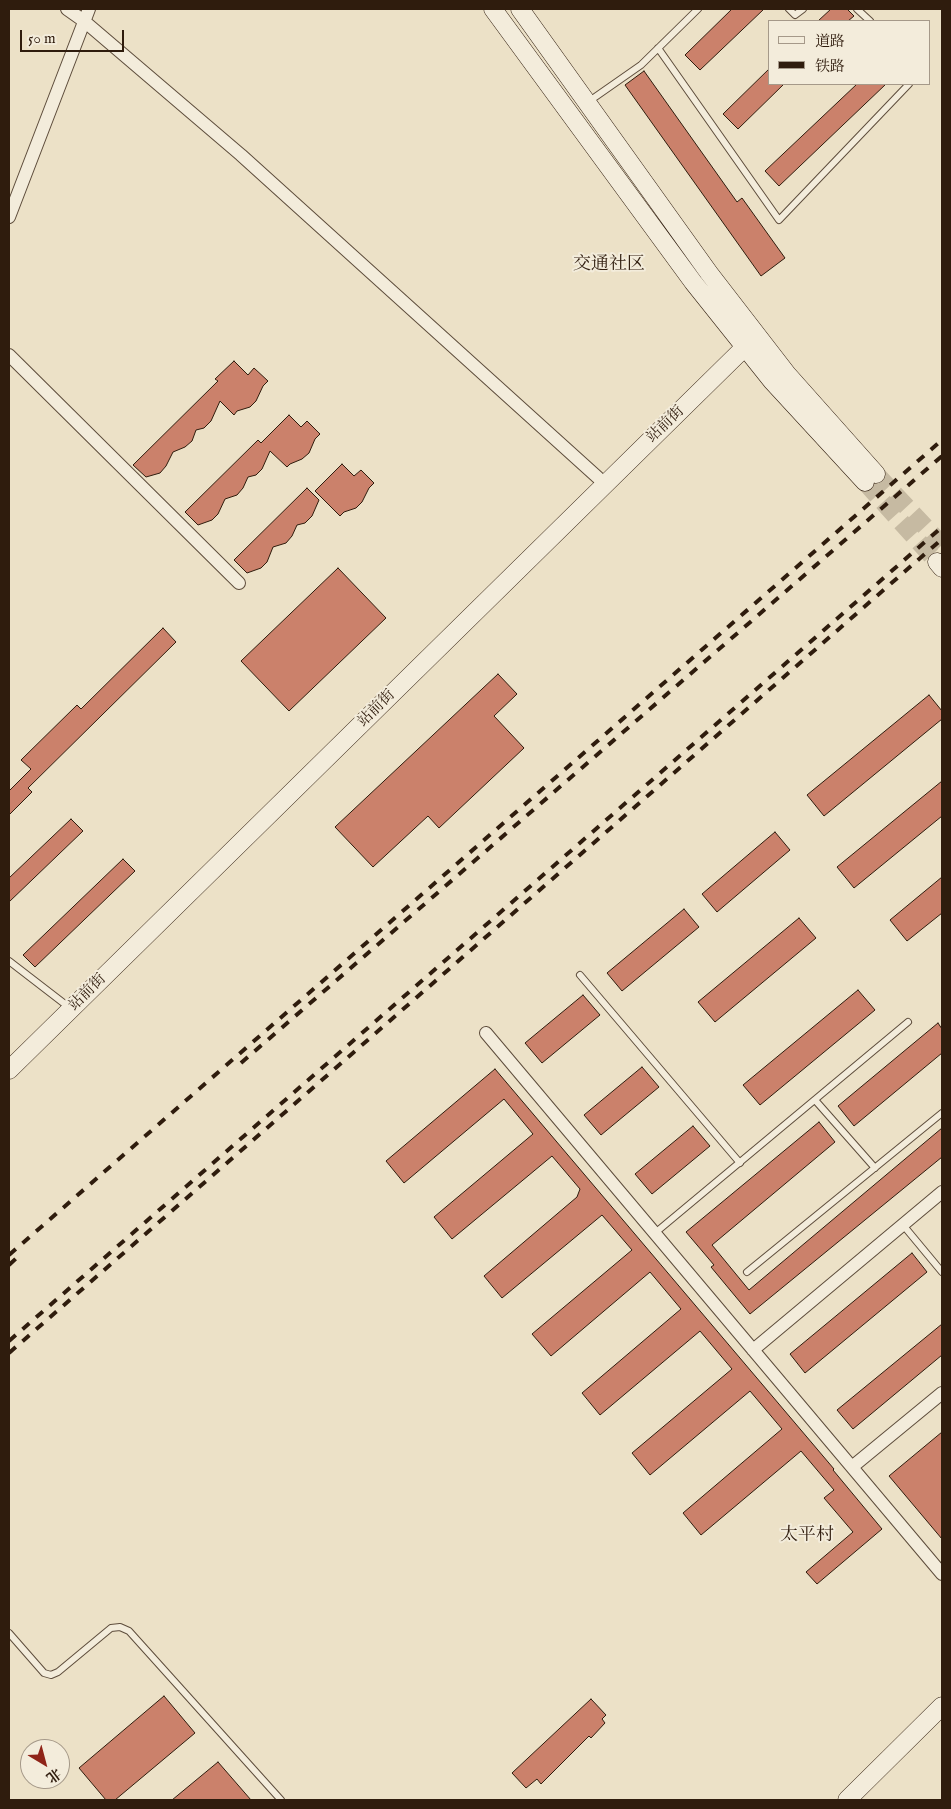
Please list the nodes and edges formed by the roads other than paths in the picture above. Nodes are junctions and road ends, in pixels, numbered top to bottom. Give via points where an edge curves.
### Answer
1 (67, 9) edge
2 (493, 9) edge
3 (520, 9) edge
4 (698, 9) edge
5 (789, 9) edge
6 (803, 9) edge
7 (856, 9) edge
8 (86, 15) edge
9 (869, 20) edge
10 (658, 48) junction
11 (908, 85) edge
12 (587, 103) junction
13 (9, 217) edge
14 (745, 347) junction
15 (9, 355) edge
16 (605, 484) junction
17 (239, 583) dead end
18 (9, 961) edge
19 (580, 975) dead end
20 (71, 1009) junction
21 (908, 1022) dead end
22 (486, 1033) dead end
23 (9, 1070) edge
24 (815, 1100) junction
25 (942, 1113) edge
26 (740, 1163) junction
27 (875, 1168) junction
28 (942, 1192) edge
29 (903, 1225) junction
30 (655, 1233) junction
31 (747, 1272) dead end
32 (942, 1272) edge
33 (753, 1350) junction
34 (942, 1393) edge
35 (852, 1467) junction
36 (942, 1574) edge
37 (9, 1633) edge
38 (942, 1706) edge
39 (281, 1800) edge
40 (847, 1800) edge

1 - 8 street
2 - 14 main road via 693,282
3 - 12 main road
4 - 10 lane
5 - 6 lane via 796,15
7 - 9 lane
8 - 13 street
8 - 16 street
10 - 11 lane via 779,220
10 - 12 lane via 641,65
12 - 14 main road via 709,273 871,478 772,381
14 - 16 main road, 站前街
15 - 17 street
16 - 20 main road, 站前街
18 - 20 lane
19 - 26 lane
20 - 23 main road, 站前街
21 - 24 lane
22 - 30 street
24 - 26 lane
24 - 27 lane
25 - 27 lane
26 - 30 lane
27 - 31 lane
28 - 29 street
29 - 32 lane
29 - 33 street
30 - 33 street
33 - 35 street
34 - 35 street
35 - 36 street
37 - 39 lane via 44,1673 51,1675 111,1628 129,1631
38 - 40 main road

